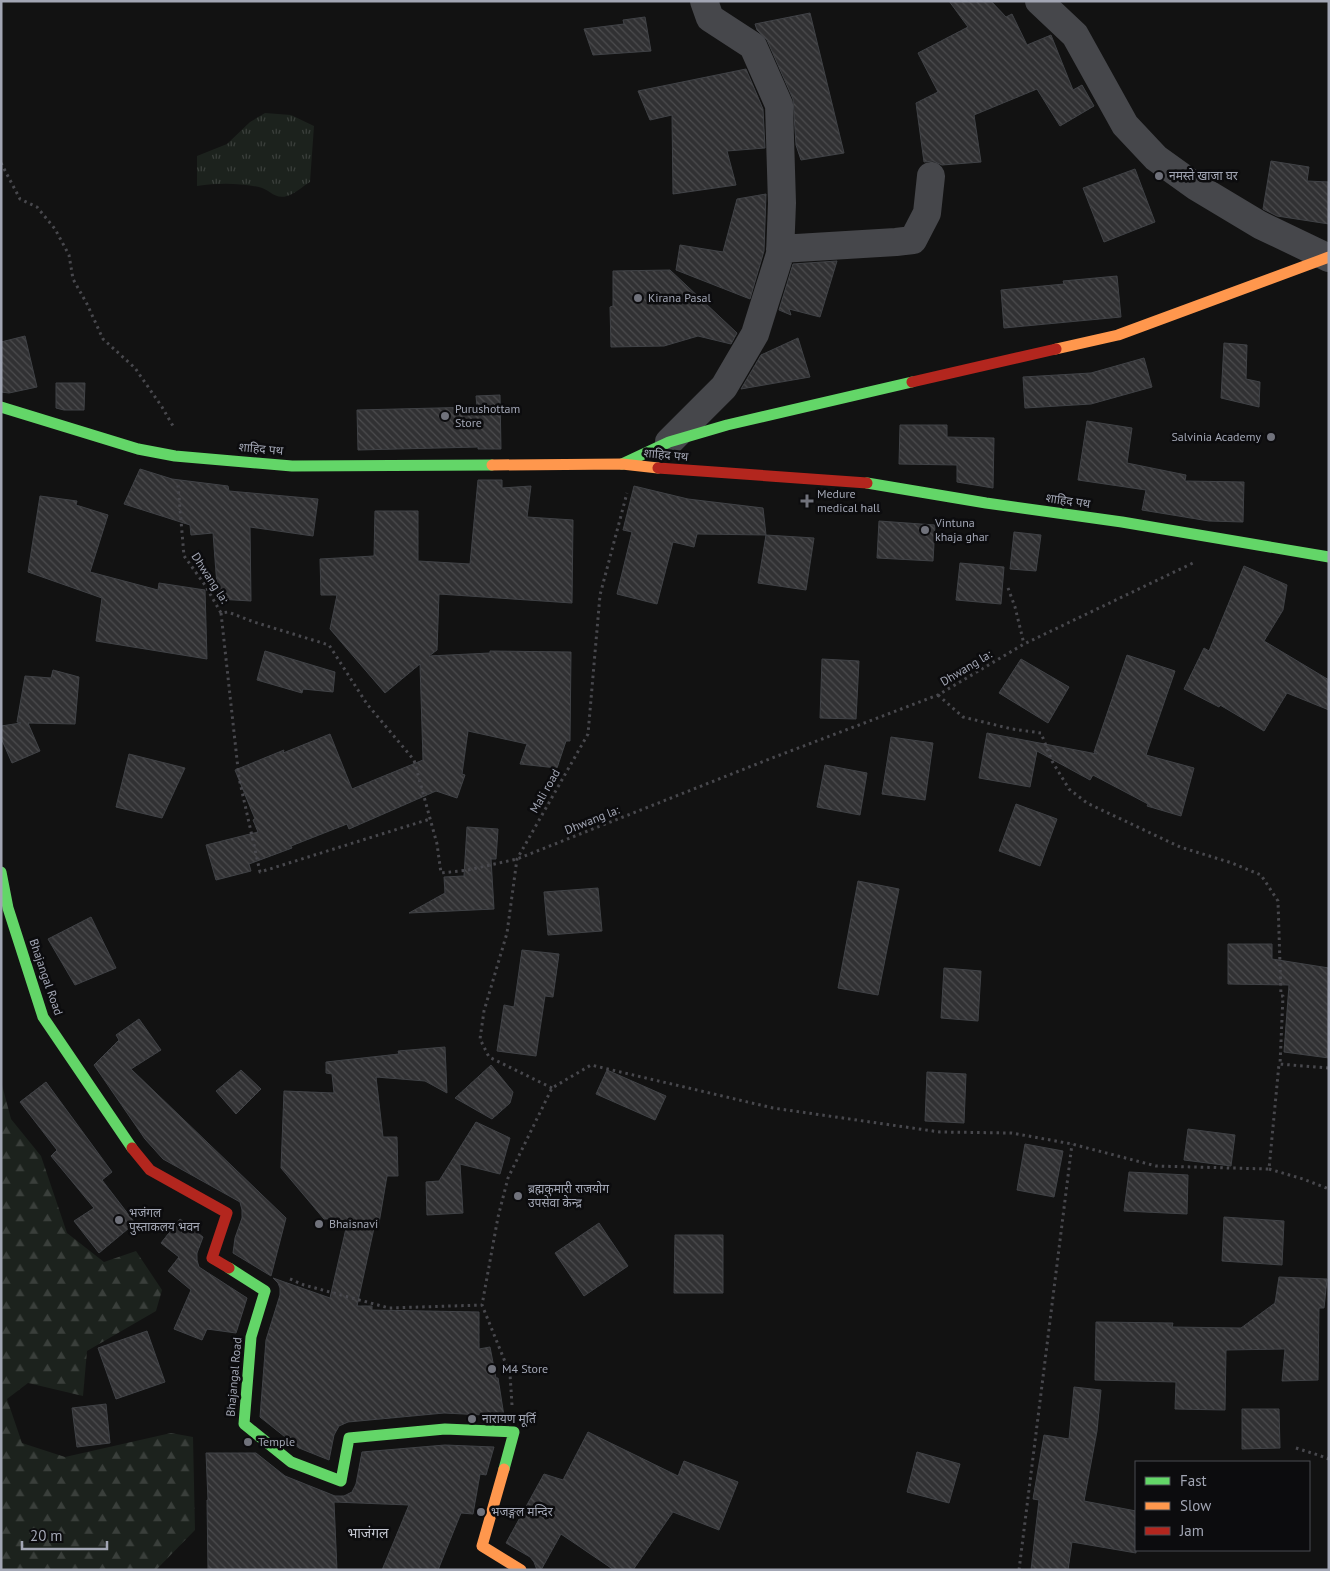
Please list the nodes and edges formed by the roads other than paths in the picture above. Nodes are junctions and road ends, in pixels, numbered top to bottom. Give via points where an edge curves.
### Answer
1 (704, 1) edge
2 (1039, 1) edge
3 (931, 176) dead end
4 (780, 249) junction
5 (1329, 257) edge
6 (1, 407) edge
7 (669, 442) junction
8 (622, 464) junction
9 (1329, 557) edge
10 (1, 872) edge
11 (521, 1570) edge

1 - 4 street via 710,18 752,46 779,105
2 - 5 street via 1075,36 1125,125 1156,158 1260,225
3 - 4 street via 927,213 913,240
4 - 7 street via 755,334 724,387
5 - 7 street via 1118,335 727,425
6 - 8 street, शाहिद पथ via 138,449 175,456 292,466
7 - 8 street
8 - 9 street, शाहिद पथ via 858,482
10 - 11 street, Bhajangal Road via 8,908 43,1017 150,1170 227,1213 212,1258 265,1291 250,1337 244,1424 291,1462 341,1481 349,1438 445,1429 514,1432 482,1546

